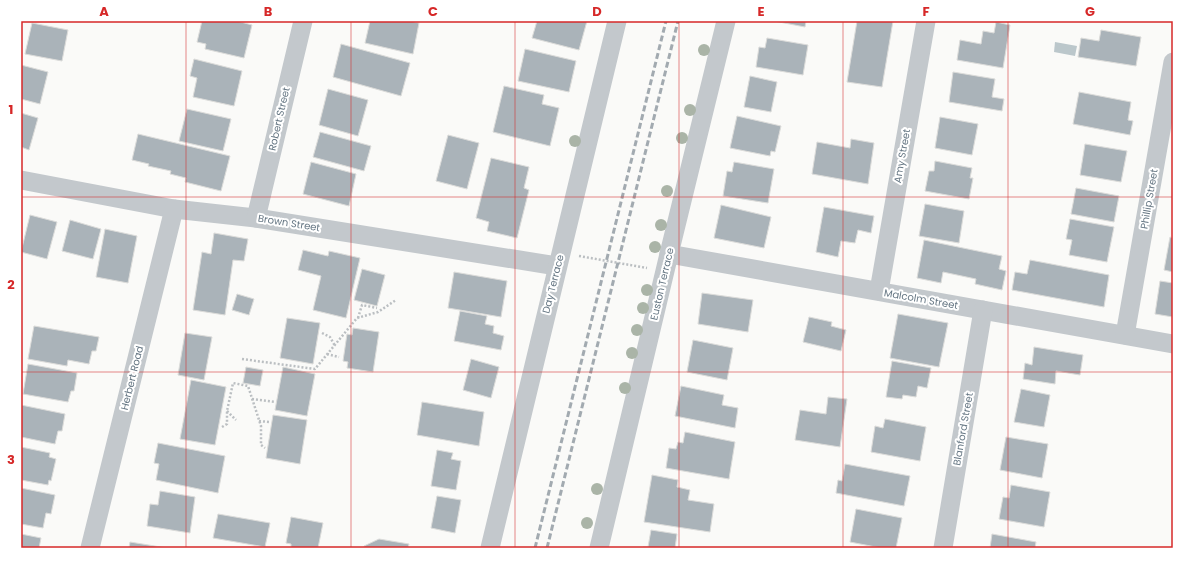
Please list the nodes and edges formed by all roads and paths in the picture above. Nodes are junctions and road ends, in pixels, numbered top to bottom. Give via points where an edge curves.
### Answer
1 (303, 21) edge
2 (617, 21) edge
3 (726, 21) edge
4 (926, 21) edge
5 (1173, 62) edge
6 (21, 180) edge
7 (174, 209) junction
8 (256, 218) junction
9 (559, 259) junction
10 (667, 262) junction
11 (879, 292) junction
12 (396, 300) dead end
13 (377, 308) dead end
14 (983, 310) junction
15 (357, 318) junction
16 (322, 333) dead end
17 (1125, 335) junction
18 (1173, 344) edge
19 (335, 346) junction
20 (327, 354) junction
21 (339, 357) dead end
22 (242, 359) dead end
23 (252, 399) junction
24 (276, 402) dead end
25 (227, 411) junction
26 (236, 420) dead end
27 (259, 421) junction
28 (269, 422) dead end
29 (222, 426) dead end
30 (265, 448) dead end
31 (90, 548) edge
32 (490, 548) edge
33 (599, 548) edge
34 (943, 548) edge

1 - 8 street, Robert Street
2 - 9 street, Day Terrace
3 - 10 street, Euston Terrace
4 - 11 street, Amy Street
5 - 17 street, Phillip Street
6 - 7 street, Brown Street
7 - 8 street, Brown Street
7 - 31 street, Herbert Road
8 - 9 street, Brown Street
9 - 10 path
9 - 32 street, Day Terrace
10 - 11 street, Malcolm Street
10 - 33 street, Euston Terrace
11 - 14 street, Malcolm Street
12 - 15 path via 378,312
13 - 15 path via 362,305
14 - 17 street, Malcolm Street
14 - 34 street, Blanford Street
15 - 19 path
16 - 19 path via 330,337
17 - 18 street, Malcolm Street
19 - 20 path
20 - 21 path
20 - 22 path via 315,369
23 - 24 path
23 - 25 path via 248,386 233,384
23 - 27 path
25 - 26 path
25 - 29 path via 227,424
27 - 28 path
27 - 30 path via 260,444

